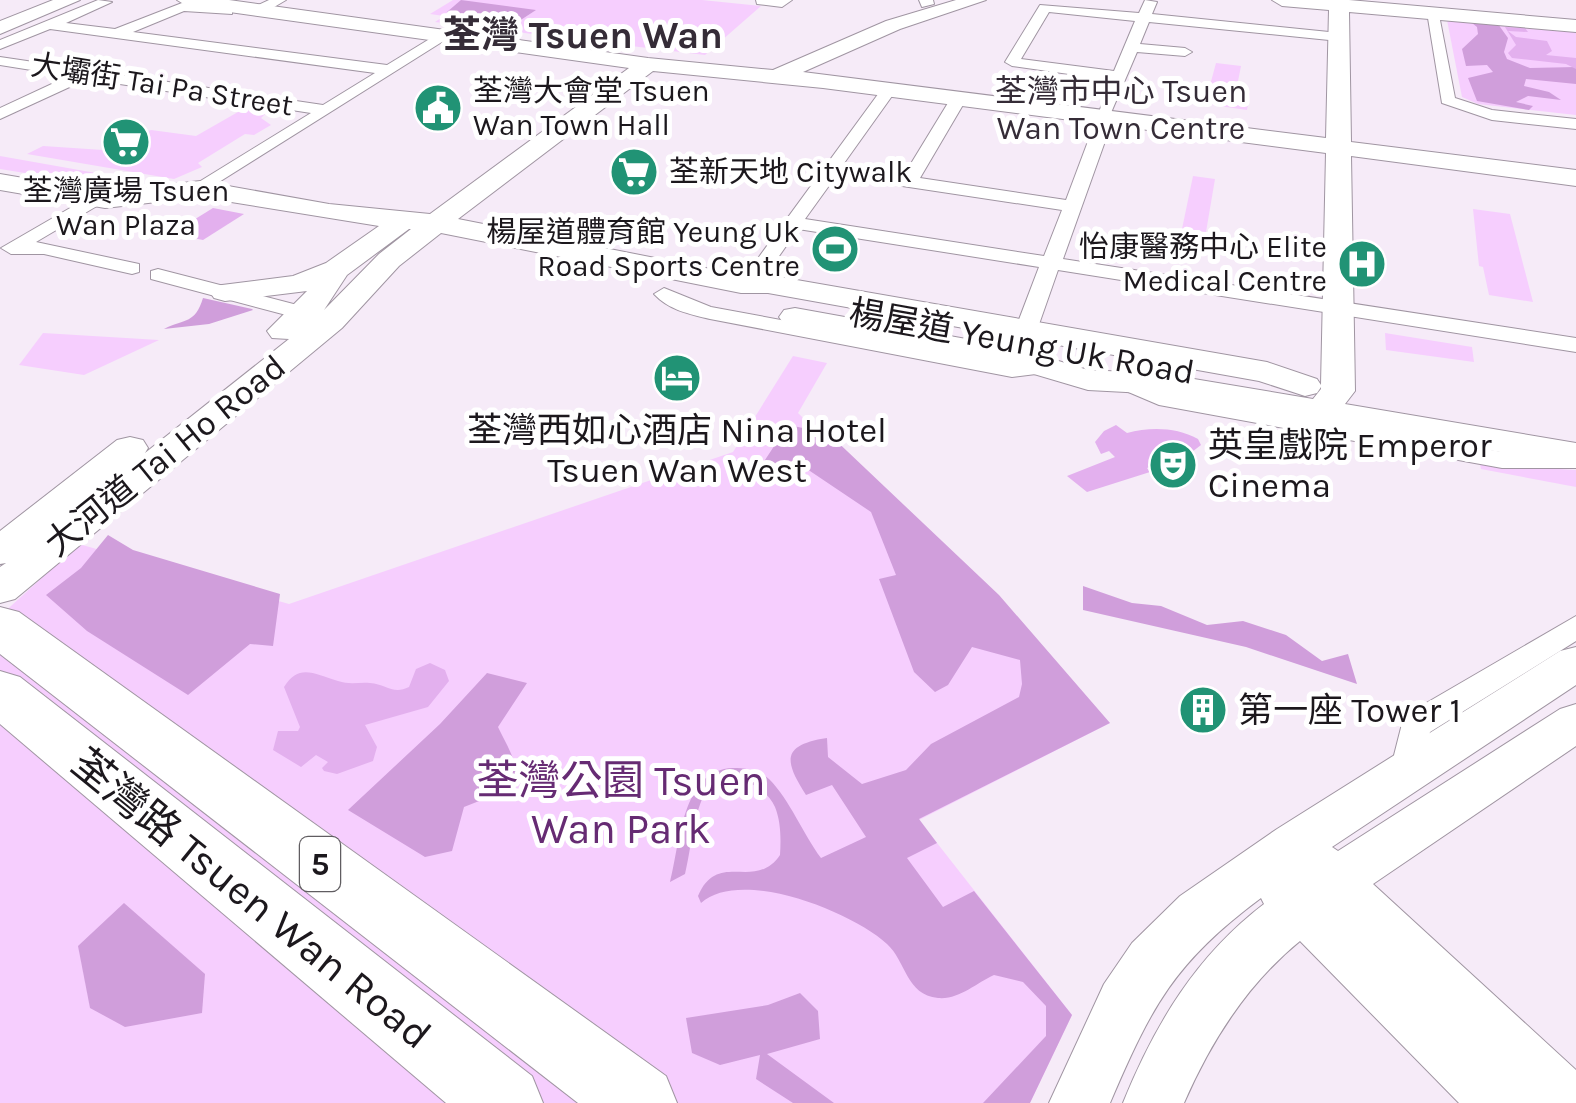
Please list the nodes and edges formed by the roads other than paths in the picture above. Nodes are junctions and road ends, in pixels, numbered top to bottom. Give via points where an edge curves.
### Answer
1 (42, 0) edge
2 (70, 0) edge
3 (231, 0) edge
4 (785, 0) edge
5 (1151, 0) edge
6 (1282, 0) edge
7 (762, 1) edge
8 (105, 2) edge
9 (945, 2) edge
10 (1340, 3) edge
11 (181, 4) edge
12 (269, 5) edge
13 (1432, 15) junction
14 (0, 16) edge
15 (1144, 16) junction
16 (49, 25) junction
17 (373, 26) junction
18 (1576, 26) edge
19 (0, 28) edge
20 (119, 33) junction
21 (446, 34) junction
22 (1339, 37) junction
23 (502, 43) junction
24 (847, 43) junction
25 (0, 45) edge
26 (1130, 47) junction
27 (810, 48) junction
28 (550, 50) junction
29 (1186, 52) dead end
30 (414, 54) junction
31 (633, 58) junction
32 (0, 60) edge
33 (703, 60) junction
34 (388, 70) junction
35 (769, 72) junction
36 (85, 74) junction
37 (817, 74) junction
38 (1118, 76) junction
39 (888, 90) junction
40 (577, 95) junction
41 (959, 98) junction
42 (324, 110) junction
43 (0, 114) edge
44 (1105, 115) junction
45 (1576, 124) edge
46 (1338, 145) junction
47 (832, 170) junction
48 (1576, 175) edge
49 (0, 182) edge
50 (909, 182) junction
51 (200, 189) junction
52 (96, 199) junction
53 (1071, 206) junction
54 (793, 223) junction
55 (420, 228) junction
56 (6, 252) edge
57 (75, 256) junction
58 (1052, 263) junction
59 (0, 268) edge
60 (132, 268) dead end
61 (336, 269) junction
62 (158, 274) dead end
63 (741, 284) junction
64 (225, 292) junction
65 (1339, 308) junction
66 (317, 317) junction
67 (1026, 330) junction
68 (1576, 345) edge
69 (1315, 403) junction
70 (1576, 430) edge
71 (1576, 457) edge
72 (13, 546) edge
73 (0, 588) edge
74 (0, 626) edge
75 (1576, 627) edge
76 (1576, 663) edge
77 (0, 692) edge
78 (1576, 722) edge
79 (1411, 748) junction
80 (1298, 874) junction
81 (505, 1103) edge
82 (640, 1103) edge
83 (1079, 1103) edge
84 (1153, 1103) edge
85 (1502, 1103) edge
86 (1567, 1103) edge

1 - 14 main road
2 - 19 main road
3 - 12 main road
4 - 7 street
5 - 15 street
6 - 10 main road
8 - 16 street
9 - 24 main road, 大河道 Tai Ho Road
9 - 27 main road, 大河道 Tai Ho Road
10 - 13 main road
10 - 22 main road
11 - 12 main road
11 - 17 street
11 - 20 street
12 - 17 main road
12 - 31 main road
13 - 18 main road
13 - 45 street via 1448,100 1470,110
15 - 22 street
15 - 26 street
15 - 38 street via 1044,8 1012,62
16 - 20 street
16 - 25 street
17 - 21 main road
20 - 34 street
21 - 23 main road
21 - 30 street
22 - 46 main road
23 - 28 main road
23 - 30 street
24 - 35 main road, 大河道 Tai Ho Road
24 - 37 main road
26 - 29 street
26 - 38 street
27 - 33 main road
27 - 35 main road, 大河道 Tai Ho Road
28 - 31 main road
28 - 40 main road via 570,63
30 - 34 street
31 - 33 main road
31 - 35 main road
31 - 40 main road, 大河道 Tai Ho Road
32 - 36 street, 大壩街 Tai Pa Street
33 - 35 main road
34 - 42 street
35 - 37 main road
35 - 39 main road
35 - 40 main road, 大河道 Tai Ho Road
36 - 42 street, 大壩街 Tai Pa Street
36 - 43 street
37 - 44 main road
38 - 44 street
39 - 41 main road
39 - 47 street
40 - 55 main road, 大河道 Tai Ho Road
40 - 55 main road, 大河道 Tai Ho Road via 510,178
41 - 44 main road
41 - 50 street
42 - 51 street
44 - 46 main road
44 - 53 street
46 - 48 main road
46 - 65 main road
47 - 50 street
47 - 54 street
49 - 52 main road
50 - 53 street
51 - 52 main road
51 - 55 main road via 328,212 348,222
52 - 56 street
53 - 58 street
54 - 58 street
54 - 63 street
55 - 61 main road, 大河道 Tai Ho Road
55 - 63 main road, 楊屋道 Yeung Uk Road
55 - 66 main road, 大河道 Tai Ho Road
55 - 69 main road, 楊屋道 Yeung Uk Road via 664,294 1016,358 1036,368 1134,386
56 - 57 street via 35,247
57 - 59 street
57 - 60 street
58 - 65 street
58 - 67 street
61 - 64 main road via 298,284
61 - 66 main road, 大河道 Tai Ho Road
62 - 64 street, 大河道 Tai Ho Road
63 - 67 main road, 楊屋道 Yeung Uk Road
63 - 69 main road, 楊屋道 Yeung Uk Road via 785,298 1270,387
64 - 66 street, 大河道 Tai Ho Road
65 - 68 street
65 - 69 main road
66 - 72 main road, 大河道 Tai Ho Road
67 - 69 main road, 楊屋道 Yeung Uk Road via 1267,372
69 - 70 main road, 楊屋道 Yeung Uk Road
69 - 71 main road, 楊屋道 Yeung Uk Road
72 - 73 main road, 大河道 Tai Ho Road
74 - 82 highway, 荃灣路 Tsuen Wan Road / 5
75 - 79 street
76 - 79 main road
77 - 81 highway, 荃灣路 Tsuen Wan Road / 5
78 - 80 main road
79 - 80 main road
80 - 83 main road via 1199,913 1152,961 1124,1004
80 - 84 main road via 1183,1037
80 - 85 main road
80 - 86 main road

